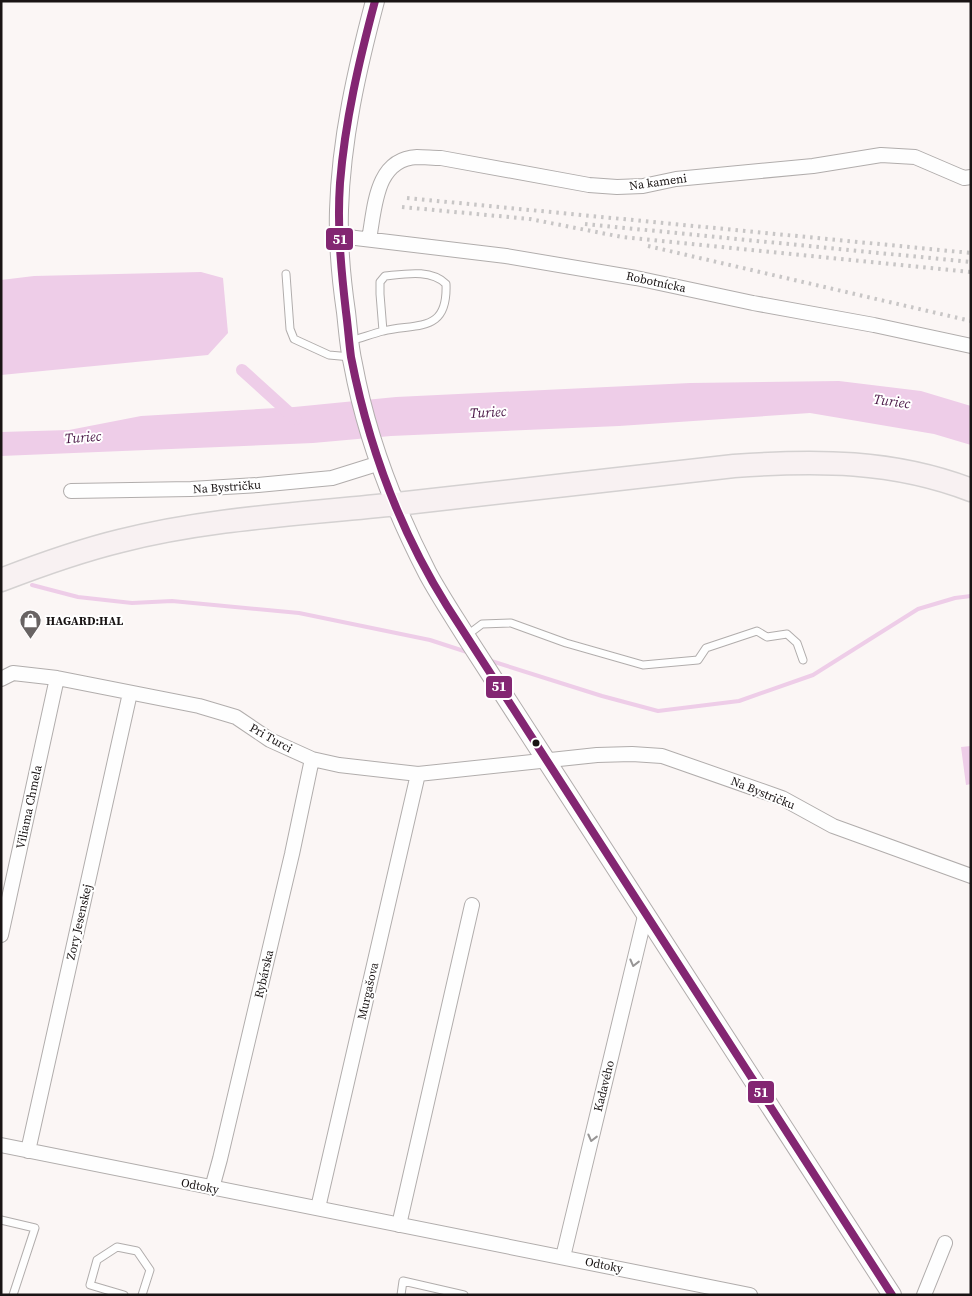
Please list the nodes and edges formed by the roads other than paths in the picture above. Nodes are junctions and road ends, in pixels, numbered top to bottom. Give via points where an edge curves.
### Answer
1 (375, 1) edge
2 (971, 177) edge
3 (339, 236) junction
4 (370, 239) junction
5 (286, 274) dead end
6 (383, 331) junction
7 (971, 346) edge
8 (350, 349) junction
9 (379, 458) junction
10 (70, 490) dead end
11 (971, 490) edge
12 (396, 504) junction
13 (1, 580) edge
14 (466, 637) junction
15 (802, 660) dead end
16 (57, 678) junction
17 (1, 679) edge
18 (130, 693) junction
19 (312, 759) junction
20 (545, 759) junction
21 (418, 774) junction
22 (971, 876) edge
23 (472, 905) dead end
24 (645, 916) junction
25 (1, 935) edge
26 (1, 1145) edge
27 (28, 1151) junction
28 (212, 1188) junction
29 (318, 1208) junction
30 (1, 1220) edge
31 (399, 1225) junction
32 (945, 1243) dead end
33 (563, 1257) junction
34 (13, 1295) edge
35 (124, 1295) edge
36 (142, 1295) edge
37 (401, 1295) edge
38 (464, 1295) edge
39 (750, 1295) edge
40 (892, 1295) edge
41 (924, 1295) edge

1 - 3 street via 361,56 344,151
2 - 4 street, Na kameni via 964,178 915,157 881,156 617,188 589,186 441,158 416,157 395,165 380,181
3 - 4 street, Robotnícka
3 - 8 street
4 - 7 street, Robotnícka via 506,256 636,278
5 - 8 lane via 290,329 294,339 329,355
6 - 6 lane via 424,326 440,316 446,299 446,284 440,278 425,274 386,276 380,282
6 - 8 lane
8 - 9 street
9 - 10 street, Na Bystričku via 332,478 190,489
9 - 12 street
11 - 12 main road via 882,466 788,462
12 - 13 main road via 238,520 155,533 74,553
12 - 14 street via 428,575
14 - 15 lane via 482,624 512,623 566,643 643,665 698,660 706,648 757,631 767,637 787,634 797,643
14 - 20 street
16 - 17 street, Pri Turci via 13,673
16 - 18 street, Pri Turci
16 - 25 street, Viliama Chmela
18 - 19 street, Pri Turci via 236,717 270,740
18 - 27 street, Zory Jesenskej
19 - 21 street, Pri Turci
19 - 28 street, Rybárska
20 - 21 street, Pri Turci
20 - 22 street, Na Bystričku via 613,754 662,756 782,798 834,826
20 - 24 street
21 - 29 street, Murgašova
23 - 31 street
24 -> 33 street, Kadavého
24 - 40 street
26 - 27 street, Odtoky
27 - 28 street, Odtoky
28 - 29 street, Odtoky
29 - 31 street, Odtoky
30 - 34 lane via 35,1228
31 - 33 street, Odtoky
32 - 41 street
33 - 39 street, Odtoky
35 - 36 lane via 90,1285 97,1260 117,1247 137,1251 150,1270
37 - 38 lane via 403,1281

